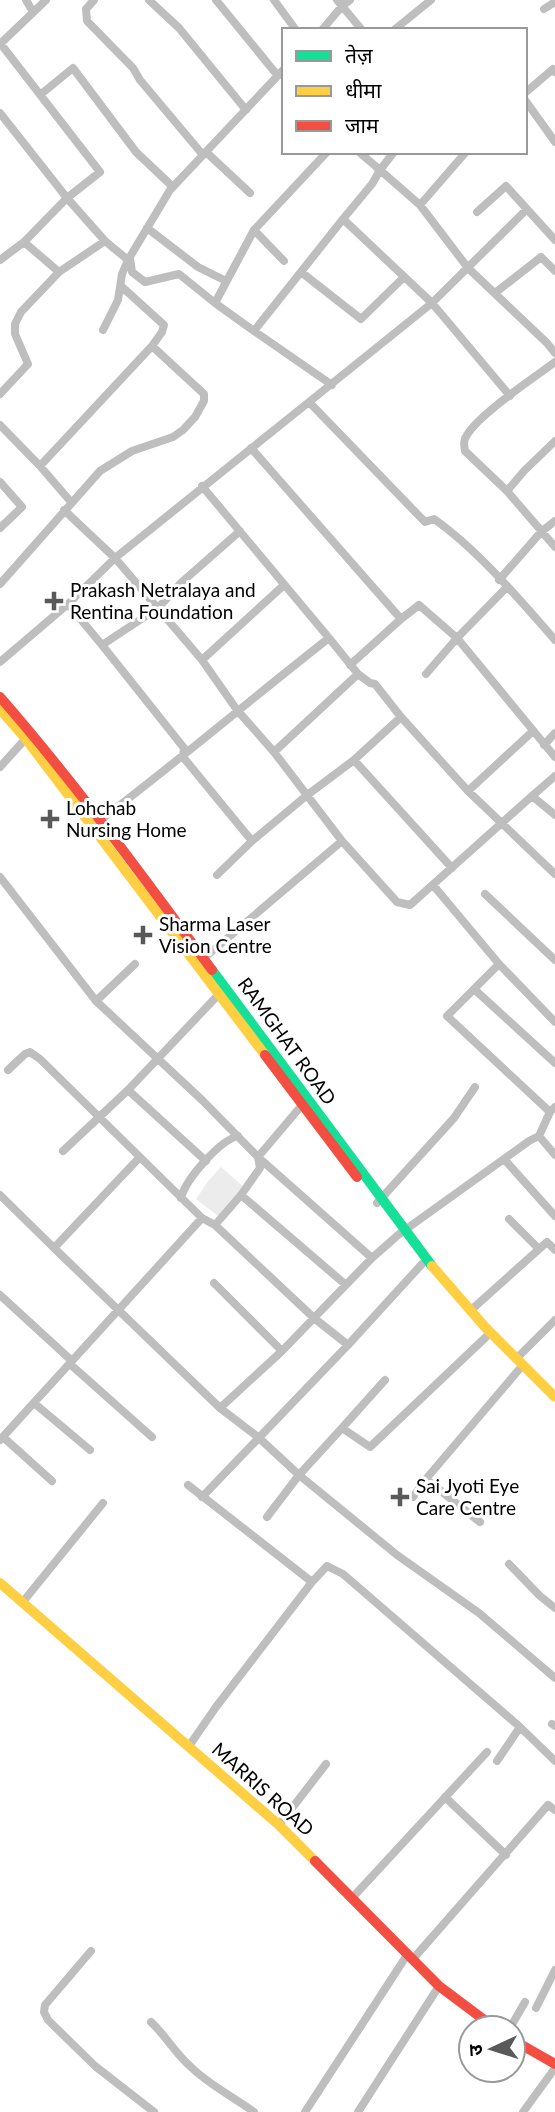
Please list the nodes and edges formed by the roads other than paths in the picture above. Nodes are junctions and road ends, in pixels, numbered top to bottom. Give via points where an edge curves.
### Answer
1 (26, 0) edge
2 (46, 0) edge
3 (94, 0) edge
4 (149, 0) edge
5 (216, 0) edge
6 (274, 0) edge
7 (350, 0) edge
8 (430, 0) edge
9 (555, 2) edge
10 (340, 3) edge
11 (544, 9) dead end
12 (33, 12) junction
13 (295, 28) edge
14 (322, 28) edge
15 (360, 28) edge
16 (396, 28) edge
17 (0, 44) edge
18 (554, 70) edge
19 (281, 72) edge
20 (527, 91) edge
21 (40, 95) junction
22 (527, 103) edge
23 (246, 110) junction
24 (0, 113) edge
25 (555, 142) edge
26 (205, 153) junction
27 (325, 154) edge
28 (361, 154) edge
29 (392, 154) edge
30 (464, 154) edge
31 (380, 170) junction
32 (173, 187) junction
33 (250, 193) dead end
34 (67, 198) junction
35 (420, 205) junction
36 (527, 209) junction
37 (477, 212) dead end
38 (343, 219) junction
39 (147, 228) junction
40 (254, 230) junction
41 (555, 240) edge
42 (105, 241) junction
43 (24, 242) junction
44 (129, 258) junction
45 (0, 260) edge
46 (284, 261) dead end
47 (468, 268) junction
48 (555, 271) edge
49 (59, 272) junction
50 (301, 272) junction
51 (403, 278) junction
52 (226, 281) junction
53 (121, 286) junction
54 (495, 293) junction
55 (215, 303) junction
56 (432, 303) junction
57 (103, 330) dead end
58 (254, 331) junction
59 (152, 346) junction
60 (555, 353) edge
61 (555, 362) edge
62 (332, 385) junction
63 (0, 394) edge
64 (510, 396) junction
65 (309, 402) junction
66 (0, 425) edge
67 (555, 441) edge
68 (251, 448) junction
69 (40, 466) junction
70 (0, 482) edge
71 (202, 486) junction
72 (507, 491) junction
73 (71, 502) junction
74 (64, 510) junction
75 (555, 521) edge
76 (0, 528) edge
77 (240, 531) junction
78 (541, 532) junction
79 (555, 547) edge
80 (115, 558) junction
81 (499, 580) junction
82 (0, 584) edge
83 (284, 585) junction
84 (507, 587) junction
85 (68, 604) junction
86 (158, 608) junction
87 (401, 619) junction
88 (329, 638) junction
89 (457, 638) junction
90 (555, 640) edge
91 (102, 645) junction
92 (202, 660) junction
93 (0, 662) edge
94 (350, 665) junction
95 (358, 674) junction
96 (426, 674) dead end
97 (0, 697) edge
98 (0, 709) edge
99 (237, 710) junction
100 (401, 717) junction
101 (532, 732) junction
102 (555, 733) edge
103 (29, 736) junction
104 (544, 745) junction
105 (274, 752) junction
106 (555, 757) edge
107 (183, 758) junction
108 (354, 760) junction
109 (0, 767) edge
110 (555, 776) edge
111 (468, 791) junction
112 (306, 796) junction
113 (531, 796) junction
114 (555, 815) edge
115 (97, 823) junction
116 (499, 823) junction
117 (252, 841) junction
118 (342, 841) junction
119 (452, 868) junction
120 (555, 874) edge
121 (217, 875) dead end
122 (0, 877) edge
123 (433, 885) junction
124 (485, 894) dead end
125 (204, 958) junction
126 (555, 960) edge
127 (135, 964) dead end
128 (499, 964) junction
129 (474, 989) junction
130 (220, 993) junction
131 (96, 1001) junction
132 (555, 1023) edge
133 (157, 1059) junction
134 (555, 1063) edge
135 (8, 1070) dead end
136 (475, 1087) dead end
137 (128, 1090) junction
138 (302, 1105) junction
139 (553, 1109) edge
140 (100, 1117) junction
141 (238, 1136) junction
142 (538, 1136) junction
143 (63, 1152) dead end
144 (555, 1155) edge
145 (258, 1157) junction
146 (139, 1158) junction
147 (504, 1159) junction
148 (206, 1161) junction
149 (0, 1195) edge
150 (241, 1195) junction
151 (181, 1198) junction
152 (379, 1200) junction
153 (555, 1216) edge
154 (202, 1218) junction
155 (509, 1219) dead end
156 (215, 1225) junction
157 (401, 1233) junction
158 (555, 1235) edge
159 (547, 1242) junction
160 (54, 1248) junction
161 (540, 1249) junction
162 (555, 1250) edge
163 (372, 1258) junction
164 (422, 1264) junction
165 (214, 1283) dead end
166 (346, 1285) junction
167 (0, 1295) edge
168 (118, 1310) junction
169 (470, 1311) junction
170 (314, 1318) junction
171 (555, 1320) edge
172 (485, 1337) junction
173 (348, 1345) junction
174 (282, 1350) junction
175 (71, 1362) junction
176 (519, 1365) junction
177 (385, 1380) dead end
178 (555, 1397) edge
179 (34, 1403) junction
180 (555, 1406) edge
181 (220, 1408) junction
182 (342, 1428) junction
183 (152, 1437) dead end
184 (258, 1437) junction
185 (1, 1439) edge
186 (90, 1450) dead end
187 (299, 1475) junction
188 (426, 1479) junction
189 (52, 1481) dead end
190 (188, 1485) dead end
191 (202, 1497) junction
192 (413, 1497) dead end
193 (103, 1503) dead end
194 (267, 1517) dead end
195 (480, 1522) dead end
196 (509, 1564) dead end
197 (312, 1582) junction
198 (0, 1583) edge
199 (22, 1603) junction
200 (555, 1608) edge
201 (555, 1678) edge
202 (520, 1727) junction
203 (189, 1746) junction
204 (488, 1752) dead end
205 (497, 1760) dead end
206 (555, 1761) edge
207 (326, 1764) dead end
208 (445, 1797) junction
209 (555, 1811) edge
210 (279, 1825) junction
211 (506, 1855) junction
212 (353, 1898) junction
213 (91, 1951) dead end
214 (410, 1958) junction
215 (555, 1970) edge
216 (439, 1986) junction
217 (525, 2002) dead end
218 (536, 2008) dead end
219 (476, 2014) edge
220 (518, 2014) edge
221 (151, 2022) dead end
222 (527, 2049) edge
223 (555, 2066) edge
224 (154, 2112) edge
225 (254, 2112) edge
226 (305, 2112) edge
227 (358, 2112) edge
228 (523, 2112) edge

1 - 12 street
2 - 12 street
3 - 26 street via 86,9 87,21 134,68
4 - 23 street via 179,28
5 - 19 street
6 - 13 street
7 - 10 street
8 - 16 street
9 - 11 street
10 - 14 street
10 - 15 street
12 - 17 street
17 - 21 street
18 - 20 street
19 - 23 street
21 - 32 street via 73,68 136,152
21 - 34 street via 100,172
22 - 25 street
23 - 26 street
24 - 34 street
26 - 32 street
26 - 33 street
27 - 40 street
28 - 31 street
29 - 31 street
30 - 35 street
31 - 35 street
31 - 38 street
32 - 39 street
34 - 42 street
34 - 43 street
35 - 47 street
36 - 37 street via 506,186
36 - 41 street
36 - 47 street
38 - 50 street
38 - 51 street
39 - 44 street
39 - 52 street via 198,267
40 - 46 street
40 - 52 street
42 - 44 street
42 - 49 street
43 - 45 street
43 - 49 street
44 - 53 street
44 - 55 street via 132,272 145,282 179,274
47 - 54 street
47 - 56 street
48 - 54 street via 541,257
49 - 63 street via 15,324 28,364
50 - 51 street via 362,319
50 - 58 street
51 - 56 street
52 - 55 street
53 - 57 street
53 - 59 street via 164,325
54 - 60 street
55 - 58 street
56 - 62 street
56 - 64 street
58 - 62 street
59 - 69 street
59 - 73 street via 204,394 204,401 173,438 132,451 100,471
61 - 64 street
62 - 65 street
64 - 72 street via 478,421 463,443 465,451
65 - 68 street
65 - 81 street via 425,522 434,519 449,530
66 - 69 street
67 - 72 street
68 - 71 street
68 - 87 street
69 - 73 street
70 - 76 street via 22,507
71 - 77 street
71 - 80 street
72 - 78 street
73 - 74 street
74 - 80 street
74 - 82 street
75 - 78 street
77 - 83 street
77 - 86 street
78 - 79 street
78 - 81 street
80 - 85 street
80 - 86 street
81 - 84 street
83 - 88 street
83 - 92 street
84 - 89 street
84 - 90 street
85 - 91 street
85 - 93 street
86 - 91 street
86 - 92 street
87 - 89 street via 419,605
87 - 94 street
88 - 94 street
88 - 99 street
89 - 96 street
89 - 101 street
91 - 107 street via 184,748
92 - 99 street
94 - 95 street
95 - 100 street via 375,684
95 - 105 street
97 - 103 main road, RAMGHAT ROAD
98 - 103 main road, RAMGHAT ROAD
99 - 105 street
99 - 107 street
100 - 108 street
100 - 111 street
101 - 104 street
101 - 111 street
102 - 104 street
103 - 109 street
103 - 115 main road, RAMGHAT ROAD
104 - 106 street
105 - 112 street
107 - 115 street
107 - 117 street
108 - 112 street
108 - 119 street
110 - 113 street
111 - 116 street
112 - 117 street
112 - 118 street
113 - 114 street
113 - 116 street
115 - 125 main road, RAMGHAT ROAD
115 - 130 main road, RAMGHAT ROAD
116 - 119 street
116 - 120 street
117 - 121 street
118 - 123 street via 397,902 410,905
118 - 125 street
119 - 123 street
122 - 131 street
123 - 128 street
124 - 126 street
125 - 152 main road, RAMGHAT ROAD
127 - 131 street
128 - 129 street
128 - 132 street
129 - 134 street
129 - 139 street via 447,1016
130 - 133 street
130 - 138 main road, RAMGHAT ROAD
131 - 133 street
133 - 137 street
133 - 141 street
135 - 140 street via 30,1052
136 - 152 street via 454,1118
137 - 140 street
137 - 148 street
138 - 145 street
138 - 152 main road, RAMGHAT ROAD
139 - 142 street
140 - 143 street
140 - 146 street
141 - 145 street
141 - 148 street
142 - 144 street
142 - 147 street
145 - 150 street via 260,1168
145 - 163 street
146 - 151 street
146 - 160 street
147 - 153 street
147 - 157 street
148 - 151 street
149 - 160 street
150 - 156 street
150 - 166 street
151 - 154 street
152 - 157 main road, RAMGHAT ROAD
154 - 156 street
154 - 168 street
155 - 161 street
156 - 170 street
157 - 163 street
157 - 164 main road, RAMGHAT ROAD
157 - 169 main road, RAMGHAT ROAD
158 - 159 street
159 - 161 street
159 - 162 street
160 - 168 street
161 - 169 street
163 - 166 street
164 - 172 main road, RAMGHAT ROAD
164 - 173 street
165 - 174 street
166 - 170 street
167 - 175 street
168 - 175 street
168 - 181 street
169 - 176 main road, RAMGHAT ROAD
170 - 173 street
170 - 174 street
171 - 176 street
172 - 176 main road, RAMGHAT ROAD
172 - 182 street via 370,1447
173 - 184 street
174 - 181 street
175 - 179 street
175 - 183 street
176 - 178 main road, RAMGHAT ROAD
176 - 180 main road, RAMGHAT ROAD
176 - 188 street
177 - 182 street
179 - 185 street
179 - 186 street
181 - 184 street
182 - 187 street
184 - 187 street
184 - 191 street
185 - 189 street
187 - 194 street
187 - 201 street via 397,1555 479,1613
188 - 192 street
188 - 195 street
190 - 191 street
191 - 197 street
193 - 199 street
196 - 200 street
197 - 202 street via 327,1566 342,1574
197 - 203 street
198 - 199 main road, MARRIS ROAD
199 - 203 main road, MARRIS ROAD
202 - 205 street
202 - 206 street
203 - 210 main road, MARRIS ROAD
204 - 208 street
207 - 210 street
208 - 211 street
208 - 212 street
209 - 211 street via 548,1805
210 - 212 main road, MARRIS ROAD
211 - 214 street
212 - 214 main road, MARRIS ROAD
213 - 224 street via 44,2012 95,2066
214 - 216 main road, MARRIS ROAD
214 - 226 street
215 - 218 street
216 - 219 main road, MARRIS ROAD
216 - 227 street
217 - 220 street
221 - 225 street via 193,2070
222 - 223 main road
223 - 228 street

